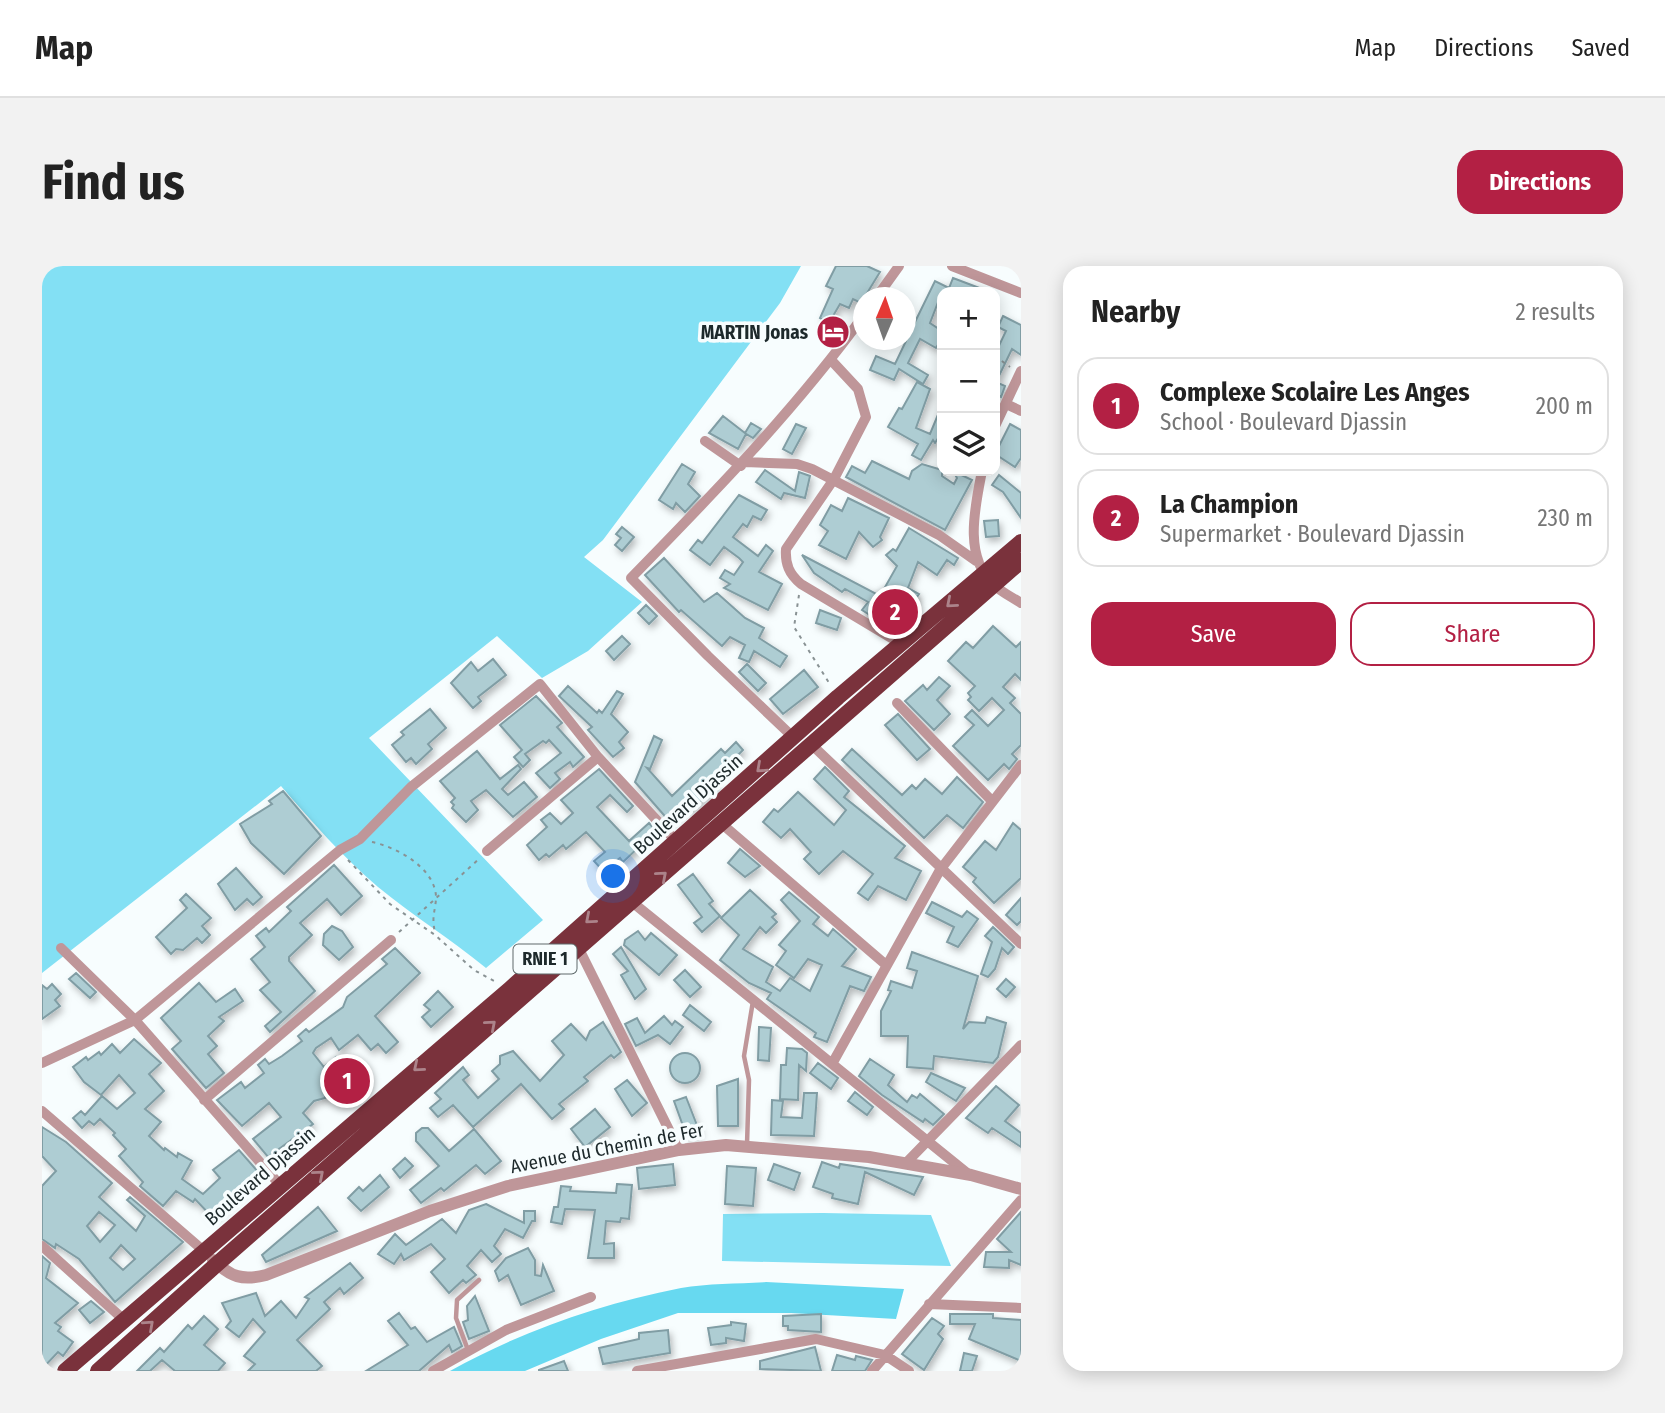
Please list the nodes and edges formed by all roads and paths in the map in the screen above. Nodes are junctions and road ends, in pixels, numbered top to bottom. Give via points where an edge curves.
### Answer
1 (899, 266) edge
2 (952, 266) edge
3 (884, 287) edge
4 (1021, 293) edge
5 (853, 329) edge
6 (1000, 359) edge
7 (831, 360) junction
8 (1021, 372) edge
9 (1006, 404) junction
10 (1021, 411) edge
11 (1000, 416) edge
12 (705, 441) dead end
13 (743, 464) junction
14 (981, 476) edge
15 (834, 479) junction
16 (1021, 542) edge
17 (1021, 562) edge
18 (985, 573) junction
19 (801, 584) junction
20 (1021, 603) edge
21 (903, 645) junction
22 (838, 697) junction
23 (897, 703) dead end
24 (794, 738) junction
25 (812, 745) junction
26 (598, 757) junction
27 (1021, 765) edge
28 (992, 801) junction
29 (722, 824) junction
30 (360, 839) junction
31 (677, 842) junction
32 (340, 850) junction
33 (487, 851) joint
34 (940, 870) junction
35 (436, 898) junction
36 (632, 902) junction
37 (412, 920) junction
38 (435, 935) junction
39 (391, 940) joint
40 (1020, 940) edge
41 (61, 948) dead end
42 (579, 949) junction
43 (885, 964) junction
44 (510, 989) junction
45 (753, 1000) junction
46 (135, 1020) junction
47 (1021, 1045) edge
48 (42, 1063) edge
49 (832, 1064) junction
50 (204, 1100) junction
51 (42, 1111) edge
52 (928, 1142) junction
53 (747, 1145) junction
54 (679, 1150) junction
55 (906, 1163) junction
56 (971, 1175) junction
57 (280, 1185) junction
58 (1021, 1189) edge
59 (1021, 1200) edge
60 (42, 1246) edge
61 (205, 1252) junction
62 (217, 1264) junction
63 (479, 1280) dead end
64 (591, 1297) dead end
65 (929, 1304) junction
66 (1021, 1308) edge
67 (123, 1319) junction
68 (468, 1350) junction
69 (886, 1355) junction
70 (65, 1371) edge
71 (98, 1371) edge
72 (433, 1371) edge
73 (636, 1371) edge
74 (872, 1371) edge
75 (909, 1371) edge

1 - 3 street
2 - 4 street
5 - 7 street
6 - 8 path
7 - 13 street
7 - 15 street via 858,389 866,417
8 - 9 street
9 - 10 street
9 - 11 street
12 - 13 street
13 - 15 street via 797,464
13 - 24 street via 631,578
14 - 18 street via 975,524
15 - 18 street via 939,536
15 - 19 street via 786,549 788,570
16 - 18 highway, Boulevard Djassin / RNIE 1
17 - 18 highway, Boulevard Djassin / RNIE 1
18 - 20 street
18 -> 21 highway, Boulevard Djassin / RNIE 1
18 - 25 highway, Boulevard Djassin / RNIE 1
19 - 21 street
19 - 22 path via 794,627
21 - 22 highway, Boulevard Djassin / RNIE 1
22 - 24 highway, Boulevard Djassin / RNIE 1
23 - 28 street
24 -> 31 highway, Boulevard Djassin / RNIE 1
25 - 29 highway, Boulevard Djassin / RNIE 1
25 - 34 street
26 - 30 street via 540,684 411,787
26 - 31 street
26 - 33 street
27 - 28 street
28 - 34 street
36 -> 29 highway, Boulevard Djassin / RNIE 1
29 - 43 street
30 - 32 street
30 - 35 path via 413,860 429,878
31 -> 44 highway, Boulevard Djassin / RNIE 1
32 - 37 path via 373,889
32 - 46 street
33 - 35 path
34 - 40 street
34 - 43 street
35 - 37 path
35 - 38 path via 431,915
36 - 42 highway, Boulevard Djassin / RNIE 1
36 - 45 street
37 - 38 path
37 - 39 path
38 - 44 path via 474,970
39 - 50 street
41 - 46 street
42 - 54 street
62 -> 42 highway, Boulevard Djassin / RNIE 1
43 - 49 street
44 -> 57 highway, Boulevard Djassin / RNIE 1
45 - 49 street
45 - 53 lane via 744,1056 749,1080
46 - 48 street
46 - 50 street
47 - 52 street
49 - 52 street
50 - 57 street
51 - 61 street
52 - 55 street
52 - 56 street
53 - 54 street, Avenue du Chemin de Fer
53 - 55 street, Avenue du Chemin de Fer
54 - 62 street, Avenue du Chemin de Fer via 574,1170 464,1199 246,1280
55 - 56 street, Avenue du Chemin de Fer
56 - 58 street, Avenue du Chemin de Fer
57 - 61 highway, Boulevard Djassin / RNIE 1
59 - 65 street
60 - 67 street
61 - 62 street, Avenue du Chemin de Fer
61 - 67 highway, Boulevard Djassin / RNIE 1
71 -> 62 highway, Boulevard Djassin / RNIE 1
63 - 68 lane via 457,1300 456,1318
64 - 68 street
65 - 66 street
65 - 69 street
67 - 70 highway, Boulevard Djassin / RNIE 1
68 - 72 street
69 - 73 street via 803,1339
69 - 74 street
69 - 75 street

